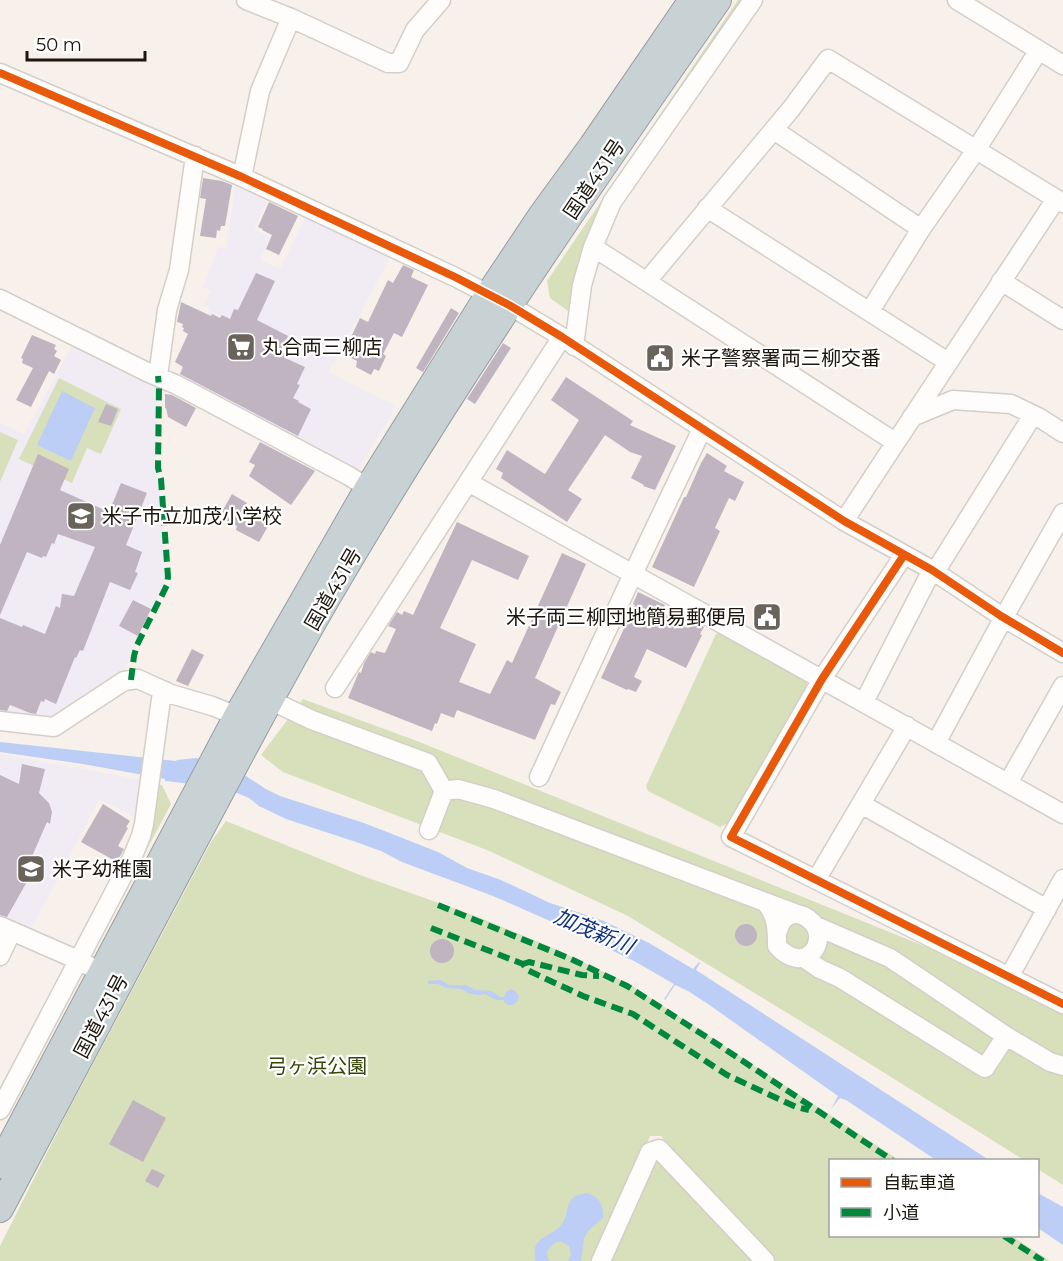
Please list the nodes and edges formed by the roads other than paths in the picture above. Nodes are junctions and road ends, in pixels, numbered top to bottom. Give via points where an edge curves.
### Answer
1 (246, 0) edge
2 (441, 0) edge
3 (692, 0) edge
4 (718, 0) edge
5 (753, 0) edge
6 (957, 0) edge
7 (291, 18) junction
8 (1039, 50) junction
9 (1063, 65) edge
10 (0, 73) edge
11 (774, 130) junction
12 (976, 150) junction
13 (195, 156) junction
14 (242, 177) junction
15 (1060, 201) edge
16 (707, 208) junction
17 (921, 229) junction
18 (593, 247) junction
19 (647, 281) junction
20 (1001, 281) junction
21 (0, 299) edge
22 (499, 299) junction
23 (870, 311) junction
24 (1063, 320) edge
25 (568, 341) junction
26 (948, 362) junction
27 (158, 376) junction
28 (1033, 415) junction
29 (912, 417) junction
30 (702, 429) junction
31 (1063, 433) edge
32 (896, 442) junction
33 (468, 482) junction
34 (368, 488) junction
35 (1063, 513) edge
36 (844, 521) junction
37 (904, 555) junction
38 (933, 571) junction
39 (633, 574) junction
40 (1004, 617) junction
41 (1063, 653) edge
42 (822, 679) junction
43 (1063, 686) edge
44 (335, 688) dead end
45 (165, 691) junction
46 (270, 700) junction
47 (864, 702) junction
48 (0, 721) edge
49 (907, 726) junction
50 (237, 732) junction
51 (936, 743) junction
52 (539, 777) dead end
53 (1008, 783) junction
54 (444, 791) junction
55 (861, 804) junction
56 (1063, 814) edge
57 (195, 818) junction
58 (429, 830) dead end
59 (1063, 879) edge
60 (816, 880) junction
61 (765, 902) junction
62 (1047, 909) junction
63 (797, 914) junction
64 (816, 926) junction
65 (6, 928) edge
66 (777, 933) junction
67 (0, 956) edge
68 (804, 958) junction
69 (78, 960) junction
70 (102, 973) junction
71 (1009, 977) junction
72 (1063, 1004) edge
73 (1006, 1036) junction
74 (1063, 1066) edge
75 (0, 1110) edge
76 (7, 1135) edge
77 (0, 1165) edge
78 (0, 1209) edge
79 (601, 1261) edge
80 (765, 1261) edge

1 - 7 street
2 - 7 street via 415,30 399,63 388,63
3 - 22 highway, 国道431号 via 542,216
4 - 22 highway, 国道431号 via 618,143
5 - 18 street via 612,202
6 - 8 street
7 - 14 street via 260,91
8 - 9 street
8 - 12 street
10 - 13 street
11 - 12 street via 828,59
11 - 16 street
11 - 17 street
12 - 15 street
12 - 17 street
13 - 14 street
13 - 27 street via 179,270 167,310
14 - 22 street
15 - 20 street
16 - 19 street
16 - 23 street
17 - 23 street
18 - 19 street
18 - 25 street
19 - 32 street
20 - 24 street
20 - 26 street
21 - 27 street
22 - 25 street
22 - 34 highway, 国道431号
22 - 46 highway, 国道431号
23 - 26 street
25 - 30 street
25 - 33 street
26 - 29 street
27 - 34 street
28 - 29 street via 1011,404 953,400
28 - 31 street
28 - 38 street
29 - 32 street
30 - 36 street
30 - 39 street
32 - 36 street
33 - 39 street
33 - 44 street
34 - 50 highway, 国道431号
35 - 40 street
36 - 37 street
37 - 38 street
37 - 42 street
38 - 40 street
38 - 47 street
39 - 42 street
39 - 52 street
40 - 41 street
40 - 51 street
42 - 47 street
42 - 60 street via 731,837
43 - 53 street
45 - 48 street via 138,679 130,680 54,727
45 - 50 street
45 - 69 street via 141,836
46 - 50 highway, 国道431号
46 - 54 street via 312,720 428,763
47 - 49 street
49 - 51 street
49 - 55 street
50 - 57 highway, 国道431号
51 - 53 street
53 - 56 street
54 - 58 street
54 - 61 street via 458,789 494,799
55 - 60 street
55 - 62 street
57 - 70 highway, 国道431号
57 - 78 highway, 国道431号
59 - 62 street
60 - 71 street
61 - 63 street
61 - 66 street via 773,911
62 - 71 street
63 - 64 street via 806,916
63 - 66 street via 782,920
64 - 68 street via 819,937 814,951
64 - 73 street via 890,958
65 - 67 street
65 - 69 street
66 - 68 street via 777,946 785,955
68 - 73 street via 985,1068
69 - 70 street
69 - 75 street
70 - 76 highway, 国道431号
71 - 72 street
73 - 74 street
76 - 77 highway, 国道431号
79 - 80 street via 650,1152 659,1149

